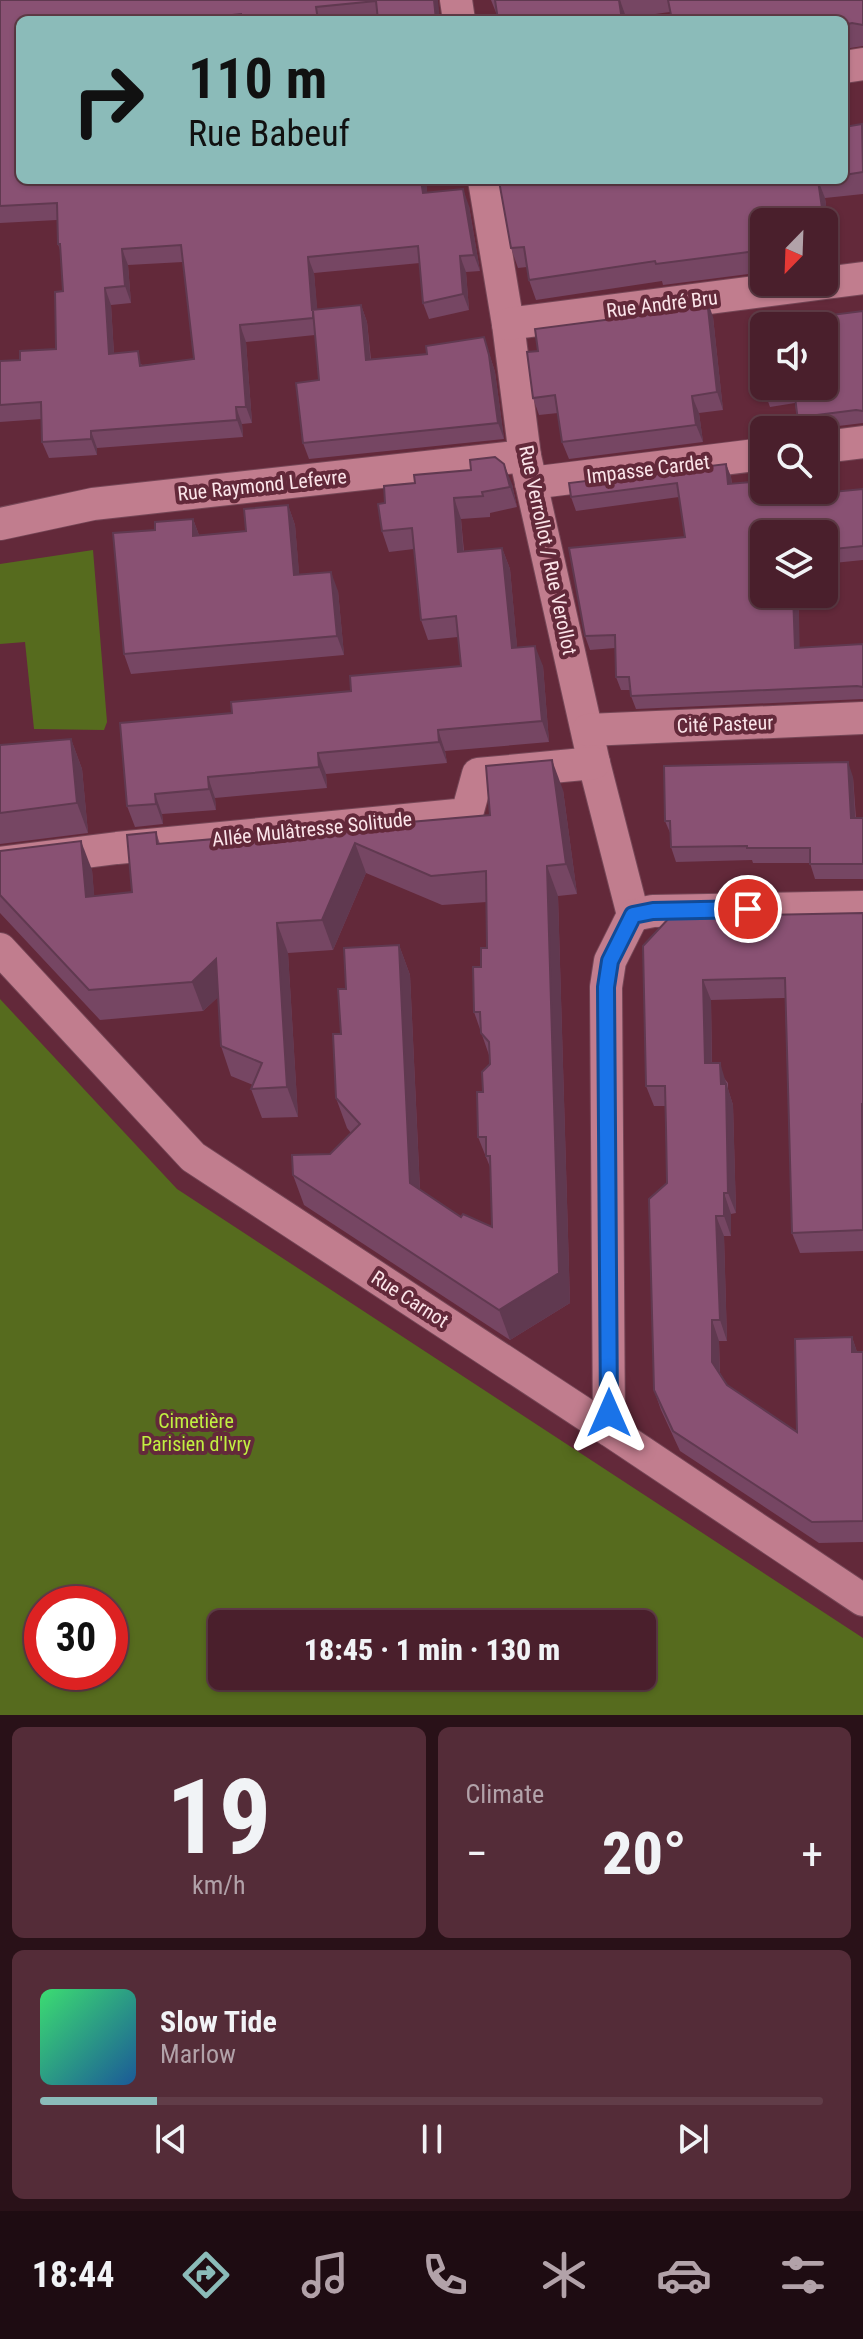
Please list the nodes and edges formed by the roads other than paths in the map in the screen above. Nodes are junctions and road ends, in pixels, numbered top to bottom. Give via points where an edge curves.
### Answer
1 (485, 184) edge
2 (863, 278) edge
3 (508, 324) junction
4 (863, 442) edge
5 (838, 445) edge
6 (750, 455) edge
7 (528, 470) junction
8 (0, 524) edge
9 (863, 718) edge
10 (588, 730) junction
11 (594, 763) junction
12 (0, 863) edge
13 (863, 907) edge
14 (633, 915) junction
15 (0, 949) edge
16 (609, 1430) junction
17 (863, 1600) edge

1 - 3 street, Rue Verrollot / Rue Verollot
2 - 3 street, Rue André Bru
3 - 7 street, Rue Verrollot / Rue Verollot
4 - 5 street
6 - 7 street, Impasse Cardet
7 - 8 street, Rue Raymond Lefevre via 93,504
7 - 10 street, Rue Verrollot / Rue Verollot
9 - 10 street, Cité Pasteur
10 - 11 street, Rue Verrollot / Rue Verollot
11 - 12 street, Allée Mulâtresse Solitude via 478,774 467,814
11 - 14 street, Rue Verrollot / Rue Verollot
13 - 14 street
14 - 16 street via 610,961 606,987
15 - 16 street, Rue Carnot via 193,1157
16 - 17 street, Rue Carnot

